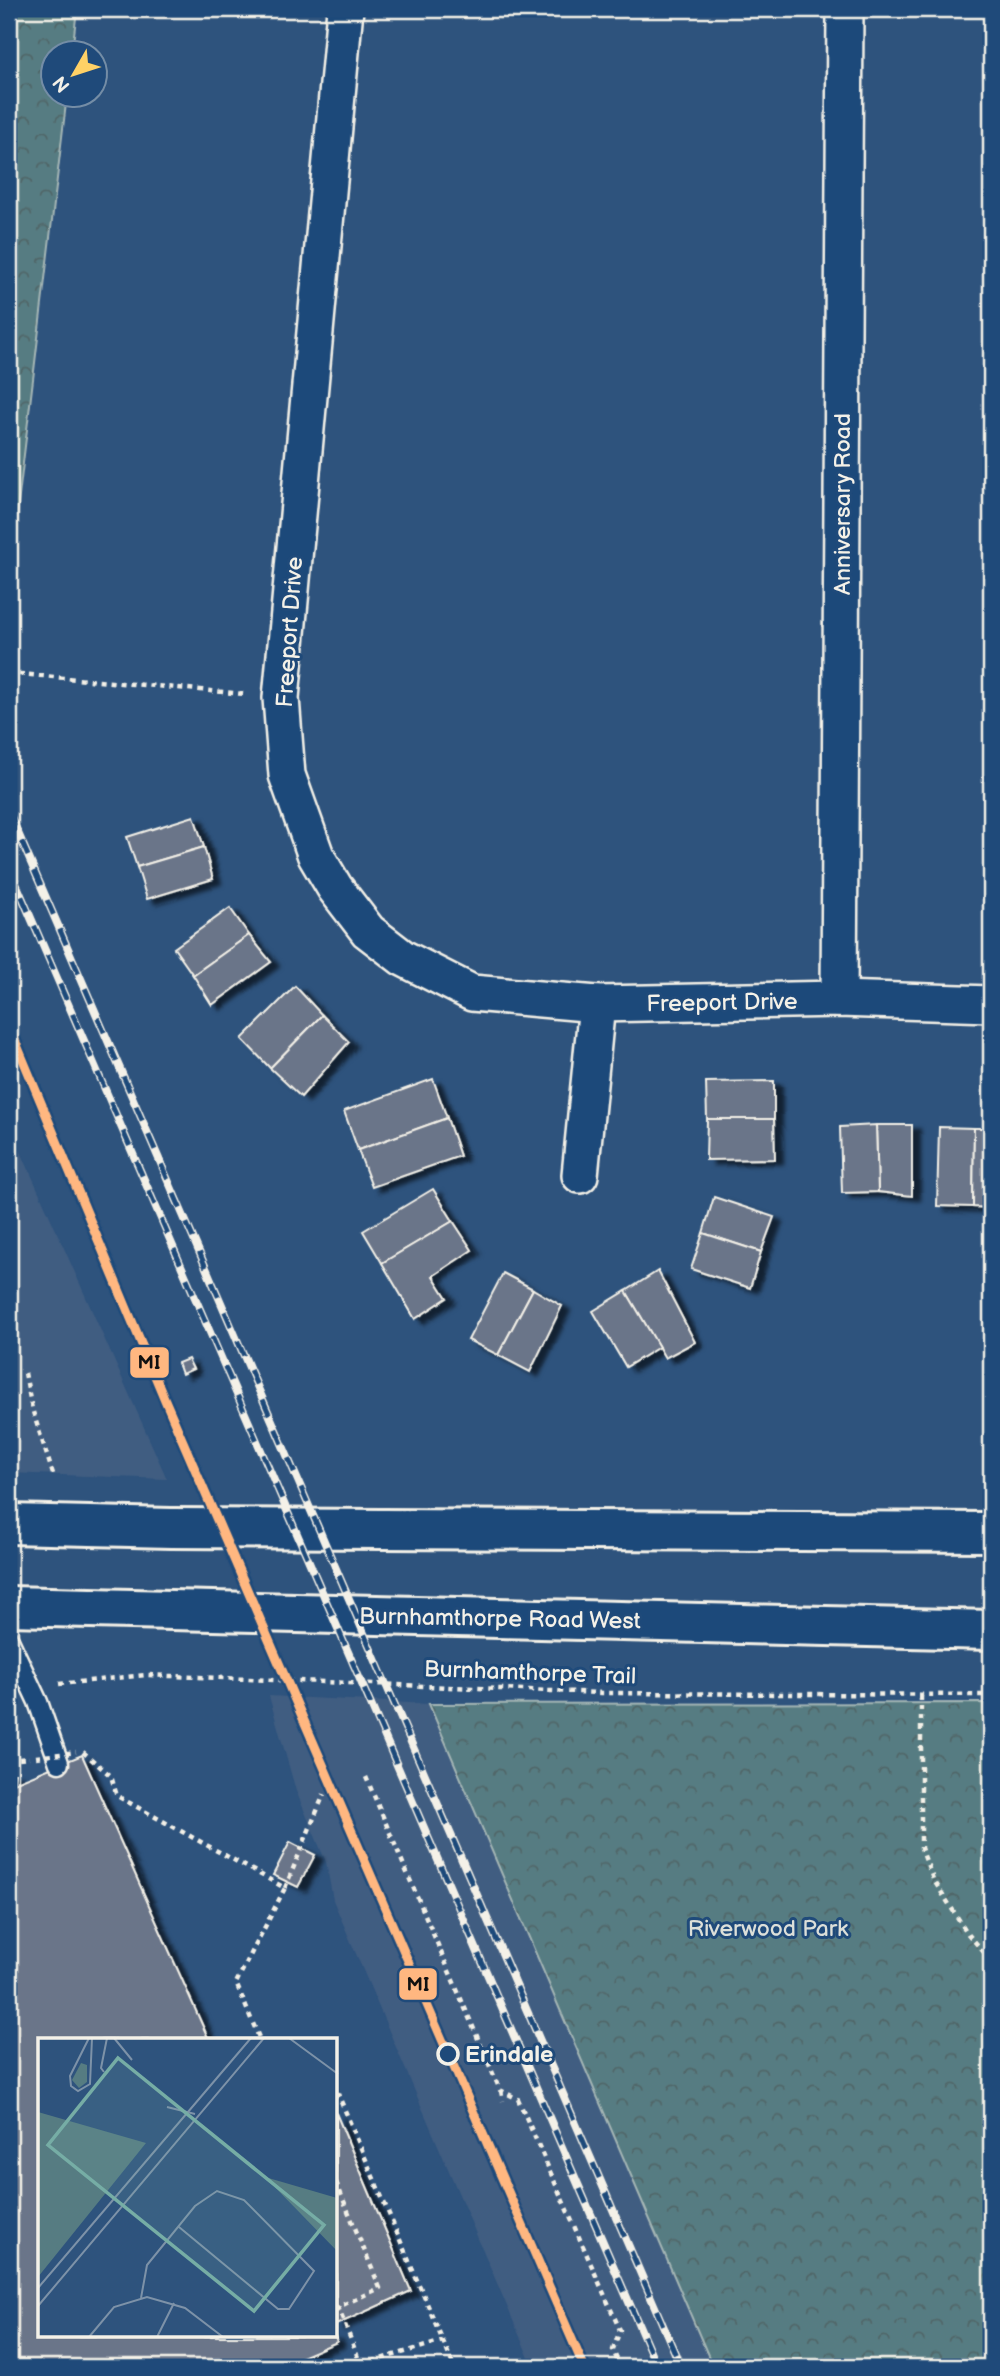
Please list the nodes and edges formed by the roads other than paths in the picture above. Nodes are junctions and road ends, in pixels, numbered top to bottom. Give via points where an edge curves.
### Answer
1 (345, 9) edge
2 (845, 9) edge
3 (839, 999) junction
4 (597, 1004) junction
5 (991, 1004) edge
6 (580, 1175) dead end
7 (9, 1524) edge
8 (991, 1532) edge
9 (9, 1606) edge
10 (991, 1630) edge
11 (9, 1640) edge
12 (59, 1763) dead end

1 - 4 street, Freeport Drive via 281,698 287,775 316,856 335,888 368,931 403,958 472,993
2 - 3 street, Anniversary Road
3 - 4 street, Freeport Drive
3 - 5 street, Freeport Drive
4 - 6 street
7 - 8 main road
9 - 10 main road, Burnhamthorpe Road West
11 - 12 lane via 38,1702

